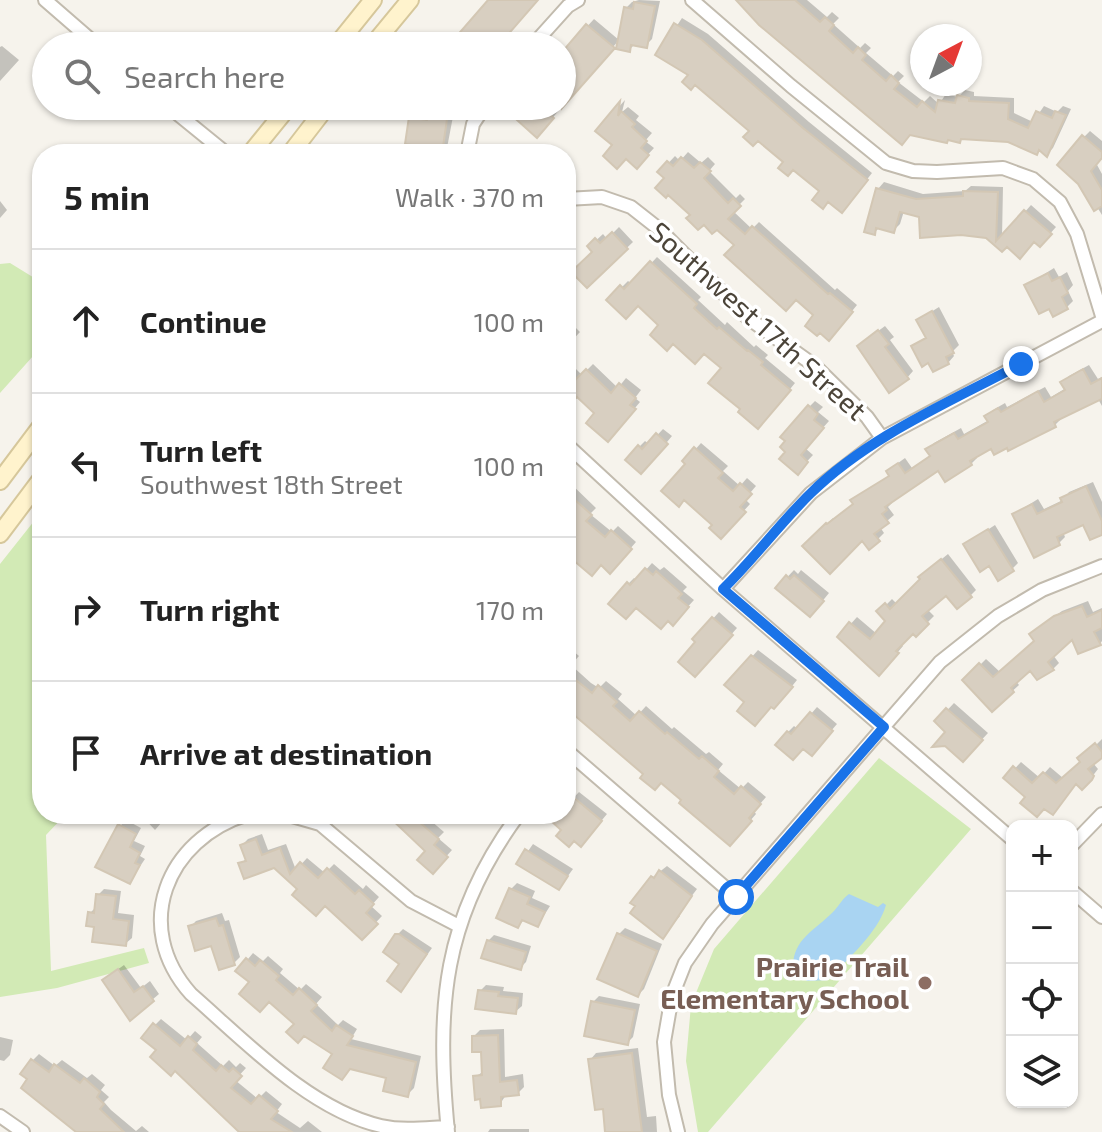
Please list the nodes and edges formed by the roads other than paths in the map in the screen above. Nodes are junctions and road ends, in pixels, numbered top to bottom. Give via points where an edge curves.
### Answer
1 (45, 0) edge
2 (373, 0) edge
3 (410, 0) edge
4 (578, 0) edge
5 (692, 0) edge
6 (82, 32) edge
7 (347, 32) edge
8 (384, 32) edge
9 (545, 32) edge
10 (185, 120) edge
11 (278, 120) edge
12 (316, 120) edge
13 (476, 120) edge
14 (215, 144) edge
15 (258, 144) edge
16 (298, 144) edge
17 (469, 144) edge
18 (576, 198) edge
19 (1102, 318) edge
20 (32, 438) edge
21 (882, 438) junction
22 (576, 453) edge
23 (0, 481) edge
24 (32, 491) edge
25 (0, 534) edge
26 (1102, 566) edge
27 (723, 589) junction
28 (884, 727) junction
29 (576, 760) edge
30 (1102, 814) edge
31 (223, 824) edge
32 (320, 824) edge
33 (513, 824) edge
34 (1006, 834) edge
35 (1078, 839) edge
36 (1073, 892) edge
37 (736, 897) junction
38 (1102, 917) edge
39 (459, 926) junction
40 (0, 1116) edge
41 (448, 1130) edge
42 (23, 1132) edge
43 (678, 1132) edge

1 - 6 street
2 - 7 main road
3 - 8 main road
4 - 9 street
5 - 19 street via 886,163 913,171 1003,168 1033,179 1060,202 1077,234
10 - 14 street
11 - 15 main road
12 - 16 main road
13 - 17 street
18 - 21 street, Southwest 17th Street via 602,197 631,207 748,318 815,366
19 - 21 street
20 - 23 main road
21 - 27 street via 811,493
22 - 27 street
24 - 25 main road
26 - 28 street via 1042,590 985,625 940,662
27 - 28 street
28 - 34 street
28 - 37 street
29 - 37 street
30 - 35 street
31 - 41 street via 194,843 166,886 161,932 179,981 292,1080 334,1109 382,1126
32 - 39 street via 411,901
33 - 39 street via 477,881
36 - 38 street
37 - 43 street via 685,963 672,996 664,1042
39 - 41 street via 444,1003
40 - 42 street

